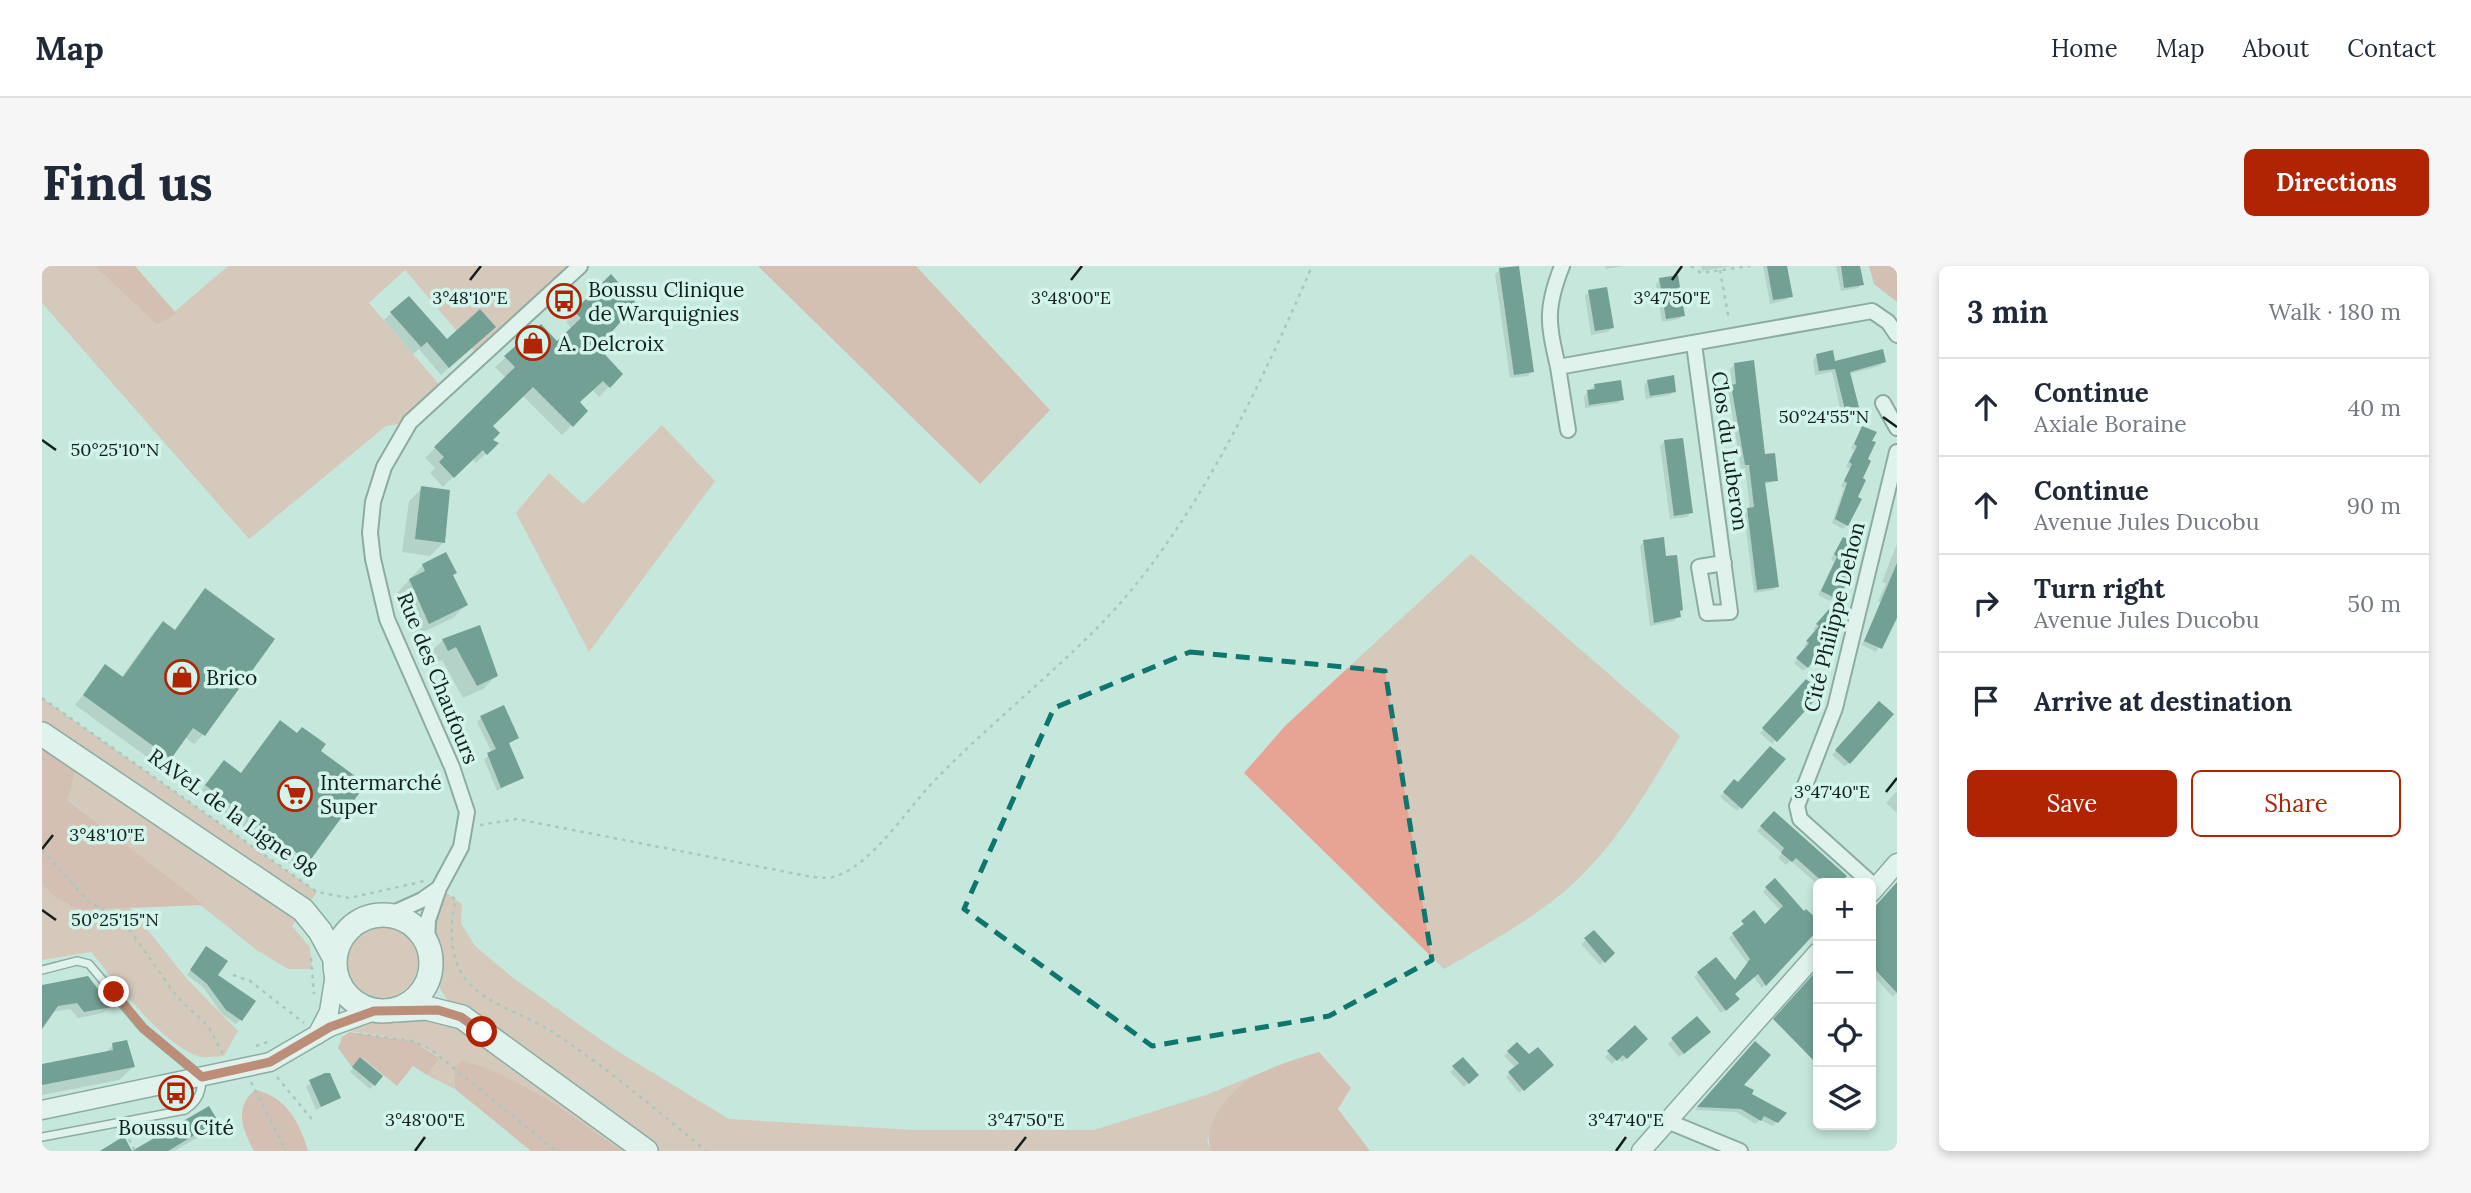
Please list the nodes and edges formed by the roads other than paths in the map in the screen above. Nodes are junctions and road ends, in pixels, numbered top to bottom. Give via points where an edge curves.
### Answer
1 (580, 266) edge
2 (1562, 266) edge
3 (1897, 335) edge
4 (1695, 344) junction
5 (1558, 368) junction
6 (1883, 403) dead end
7 (1897, 428) edge
8 (1567, 430) dead end
9 (1897, 452) edge
10 (1724, 563) dead end
11 (42, 734) edge
12 (1897, 863) edge
13 (1862, 878) edge
14 (1876, 883) edge
15 (439, 888) junction
16 (303, 910) junction
17 (389, 915) junction
18 (362, 919) junction
19 (427, 942) junction
20 (1813, 958) edge
21 (335, 965) junction
22 (431, 968) junction
23 (42, 970) edge
24 (384, 1010) junction
25 (461, 1017) junction
26 (323, 1031) junction
27 (202, 1077) junction
28 (42, 1110) edge
29 (1667, 1121) junction
30 (42, 1137) edge
31 (646, 1151) edge
32 (1641, 1151) edge
33 (1740, 1151) edge

1 - 15 street, Rue des Chaufours via 410,422 384,467 373,502 372,546 387,619 464,798 467,828
2 - 5 street via 1550,297 1549,326
3 - 4 street via 1872,311
4 - 5 street
4 - 10 street, Clos du Luberon
5 - 8 street
6 - 7 street
9 - 13 street, Cité Philippe Dehon via 1835,708 1797,806 1800,819
11 - 16 main road
12 - 14 street
15 - 17 street
15 - 19 street, Rue des Chaufours via 428,920
16 - 18 main road
16 - 21 main road via 320,931
17 - 18 main road
17 - 19 main road via 405,919
18 - 21 main road via 339,941
19 - 22 main road
20 - 29 street
21 - 24 main road via 349,998
21 - 26 street
22 - 24 main road via 419,995
22 - 25 main road via 445,998
23 - 27 lane via 77,961 89,964 143,1028
24 - 25 main road via 426,1009
24 - 26 street
25 - 31 main road
26 - 27 street via 270,1062
27 - 28 street
27 - 30 lane via 196,1102 185,1110
29 - 32 street
29 - 33 street

